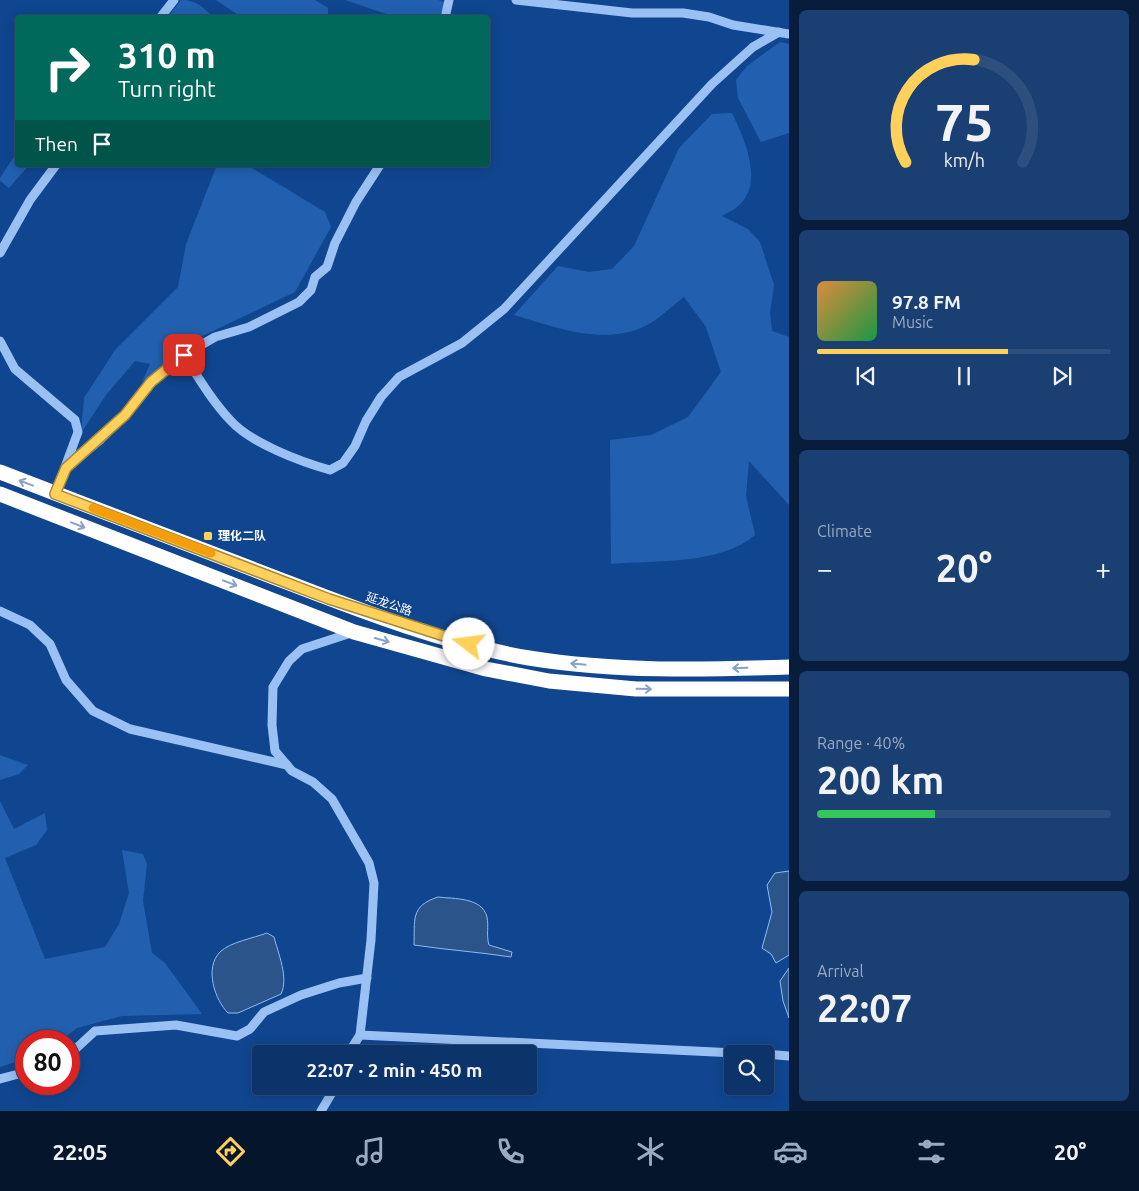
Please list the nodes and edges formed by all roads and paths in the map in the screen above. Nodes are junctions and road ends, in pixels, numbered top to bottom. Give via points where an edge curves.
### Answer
1 (173, 0) edge
2 (449, 0) edge
3 (516, 0) edge
4 (162, 15) edge
5 (446, 15) edge
6 (779, 32) junction
7 (789, 34) edge
8 (55, 167) edge
9 (379, 167) edge
10 (0, 253) edge
11 (0, 341) edge
12 (184, 355) junction
13 (66, 468) junction
14 (0, 472) edge
15 (0, 494) edge
16 (55, 494) junction
17 (0, 611) edge
18 (354, 632) junction
19 (789, 667) edge
20 (789, 689) edge
21 (287, 765) junction
22 (367, 978) junction
23 (360, 1035) junction
24 (80, 1045) edge
25 (354, 1045) edge
26 (724, 1052) edge
27 (774, 1055) edge
28 (789, 1056) edge
29 (15, 1075) edge
30 (0, 1079) edge
31 (330, 1095) edge
32 (320, 1111) edge

1 - 4 street
2 - 5 street
3 - 6 street via 632,13 683,13
6 - 7 street
6 - 12 street via 753,47 712,84 504,309 462,343 399,377 381,397 343,463 330,470 299,461 264,444 232,422 208,393
8 - 10 street via 30,200
9 - 12 street via 334,243 327,267 315,277 311,290 299,302 249,328 215,337
11 - 13 street via 15,369 75,420 78,432
12 - 13 street via 151,382 125,415
13 - 16 street
16 -> 14 highway, 延龙公路
15 -> 18 highway
19 -> 16 highway, 延龙公路 via 613,668 488,649 329,599
17 - 21 street via 30,625 50,644 66,680 93,711 130,729
18 -> 20 highway via 486,669 592,686
18 - 21 street via 302,649 289,661 273,687 272,724 276,752
21 - 22 street via 313,782 332,800 369,863 374,883
22 - 23 street
22 - 24 street via 301,995 264,1012 250,1029 237,1036 176,1025 95,1032
23 - 25 street
23 - 26 street
27 - 28 street
29 - 30 street
31 - 32 street

